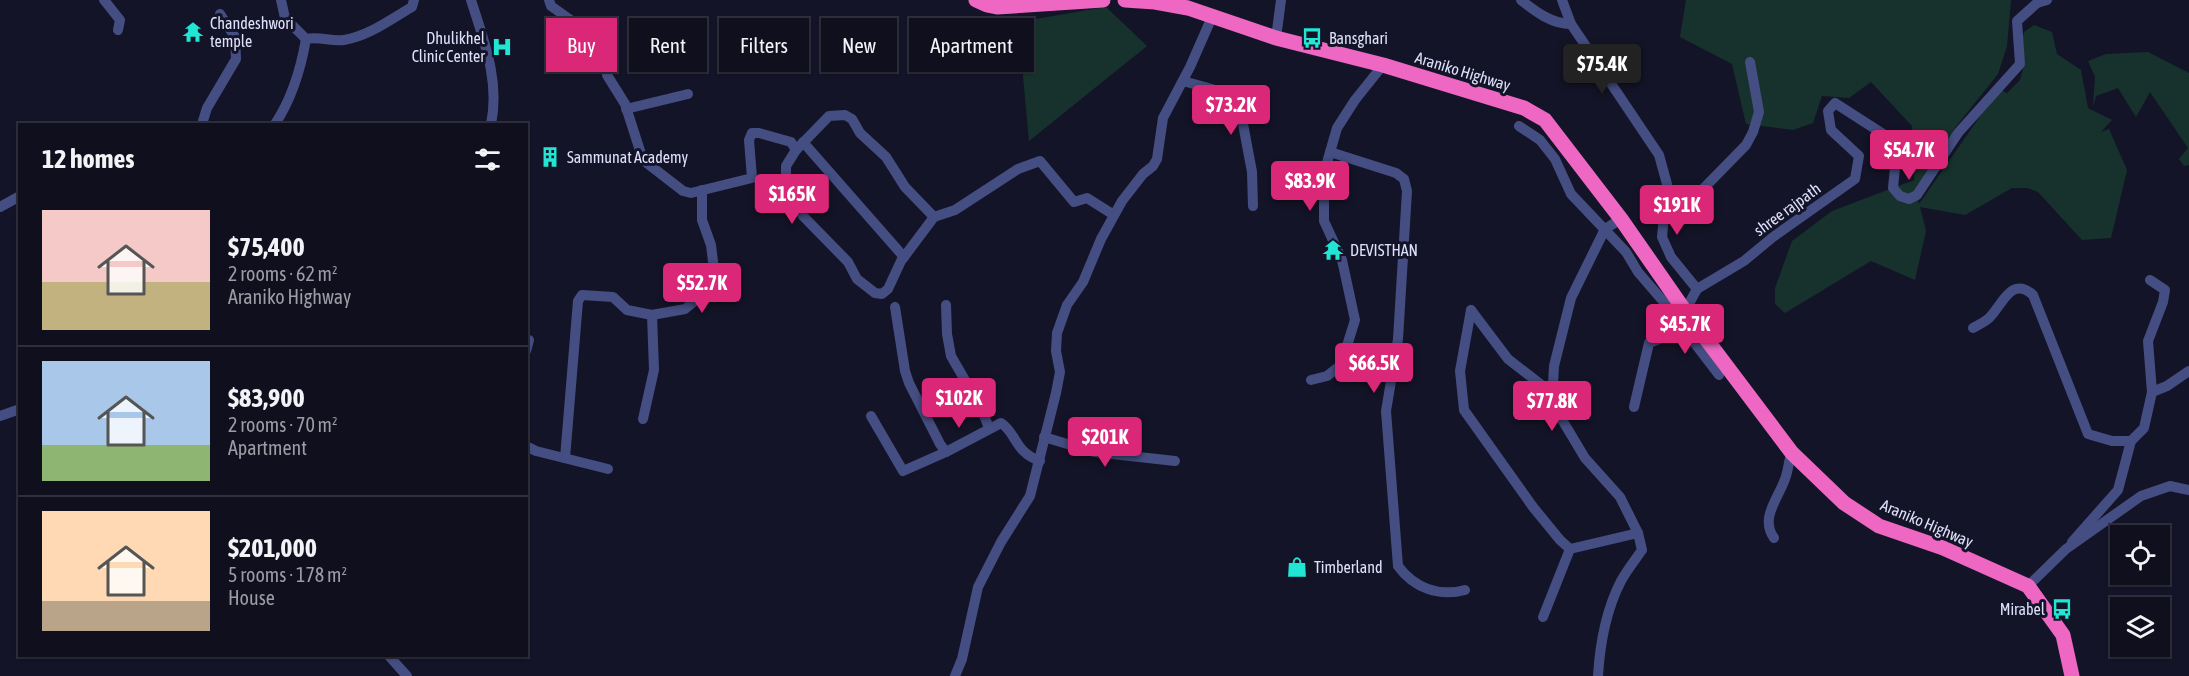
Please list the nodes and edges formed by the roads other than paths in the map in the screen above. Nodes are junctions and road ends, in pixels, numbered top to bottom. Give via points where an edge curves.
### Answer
1 (104, 0) edge
2 (281, 0) edge
3 (414, 0) edge
4 (471, 0) edge
5 (549, 0) edge
6 (976, 0) edge
7 (1103, 0) edge
8 (1125, 0) edge
9 (1281, 0) edge
10 (1521, 0) edge
11 (1562, 0) edge
12 (2047, 0) edge
13 (220, 14) dead end
14 (1212, 17) junction
15 (1571, 24) junction
16 (118, 30) dead end
17 (1276, 38) junction
18 (306, 39) junction
19 (1750, 62) dead end
20 (1383, 65) junction
21 (1183, 81) junction
22 (688, 94) dead end
23 (626, 109) junction
24 (202, 123) edge
25 (276, 123) edge
26 (491, 123) edge
27 (1520, 126) dead end
28 (800, 146) junction
29 (1330, 152) junction
30 (702, 190) junction
31 (18, 197) edge
32 (1666, 204) junction
33 (1254, 206) dead end
34 (0, 207) edge
35 (1114, 215) junction
36 (934, 217) junction
37 (1621, 219) junction
38 (1605, 228) junction
39 (904, 256) junction
40 (2150, 280) dead end
41 (1697, 289) junction
42 (946, 305) dead end
43 (895, 307) dead end
44 (1680, 313) junction
45 (652, 315) junction
46 (1686, 328) junction
47 (1973, 328) dead end
48 (2189, 371) edge
49 (1719, 375) dead end
50 (1311, 380) dead end
51 (2152, 392) junction
52 (1553, 394) junction
53 (1634, 407) dead end
54 (18, 410) edge
55 (0, 416) edge
56 (872, 416) dead end
57 (644, 419) dead end
58 (989, 428) junction
59 (1044, 437) junction
60 (2131, 441) junction
61 (528, 447) edge
62 (946, 452) junction
63 (1792, 453) junction
64 (565, 458) junction
65 (1175, 461) dead end
66 (1040, 462) junction
67 (608, 469) dead end
68 (2189, 490) edge
69 (1638, 533) junction
70 (1774, 538) dead end
71 (1570, 549) junction
72 (2066, 549) junction
73 (2028, 586) junction
74 (1465, 590) dead end
75 (1543, 617) dead end
76 (390, 657) edge
77 (401, 674) edge
78 (956, 676) edge
79 (1598, 676) edge
80 (2072, 676) edge

1 - 16 street via 120,20
2 - 18 street via 285,18
3 - 18 street via 412,7 366,34 342,40
4 - 26 street via 494,77
5 - 23 street via 550,6 579,26 605,35 607,75
6 - 7 highway via 997,7
8 - 14 highway, Araniko Highway via 1173,4
9 - 17 street
10 - 15 street via 1551,20
11 - 15 street
12 - 41 street, shree rajpath via 2037,3 2017,21 2020,64 1958,133 1917,195 1909,199 1893,188 1898,147 1894,141 1835,103 1828,111 1831,130 1859,156 1855,179 1744,261
13 - 24 street via 235,37 236,58
14 - 17 highway, Araniko Highway
14 - 21 street
15 - 32 street via 1659,156 1667,184
17 - 20 highway, Araniko Highway
18 - 25 street via 302,63
19 - 32 street via 1759,112 1746,145 1702,190
20 - 29 street via 1337,128
20 - 37 highway, Araniko Highway via 1524,108 1545,120
21 - 33 street via 1212,88 1240,114 1252,172
21 - 35 street via 1163,118 1157,159 1133,185
22 - 23 street
23 - 30 street via 643,160 683,191
27 - 38 street via 1555,159 1571,194
28 - 30 street via 752,133 752,178
28 - 36 street via 829,116 845,115 886,157 905,187
28 - 39 street
28 - 39 street via 786,166 792,196 803,216 848,262 857,279 882,294
29 - 50 street via 1324,173 1324,221 1342,260 1355,320 1341,365 1327,376
29 - 74 street via 1404,179 1407,191 1398,339 1386,411 1398,566 1407,579 1437,592
30 - 45 street via 702,220 714,270 712,282 685,309
31 - 34 street
32 - 41 street via 1662,237 1671,256
35 - 36 street via 1087,198 1074,202 1040,161 1018,169 954,210
35 - 59 street via 1083,282 1067,305 1057,333 1060,372
36 - 39 street
37 - 38 street
37 - 44 highway, Araniko Highway
38 - 44 street
38 - 52 street via 1571,298 1554,366
40 - 51 street via 2165,290 2148,341
41 - 44 street
42 - 58 street via 951,356
43 - 62 street via 909,383
44 - 46 street
44 - 63 highway, Araniko Highway
45 - 57 street via 654,370
45 - 64 street via 627,310 614,297 582,295 578,301
46 - 49 street
46 - 53 street via 1649,343
47 - 60 street via 1989,318 2006,294 2027,290 2033,295 2088,434 2112,441
48 - 51 street
51 - 60 street via 2144,428
52 - 69 street via 1552,403 1585,458 1620,497
52 - 71 street via 1508,359 1472,310 1460,371 1464,410 1533,507
54 - 55 street
56 - 62 street via 903,471
58 - 62 street
58 - 66 street via 1005,425 1024,453
59 - 65 street via 1094,452
59 - 66 street
60 - 72 street via 2118,490
61 - 64 street
63 - 70 street via 1787,476 1770,513 1768,530
63 - 73 highway, Araniko Highway via 1844,503 1880,526
64 - 67 street
66 - 78 street via 1030,496 978,587
68 - 72 street via 2170,486 2141,496
69 - 71 street
69 - 79 street via 1642,550 1621,580 1608,612 1599,650
71 - 75 street
72 - 73 street
73 - 80 highway via 2063,635
76 - 77 street

